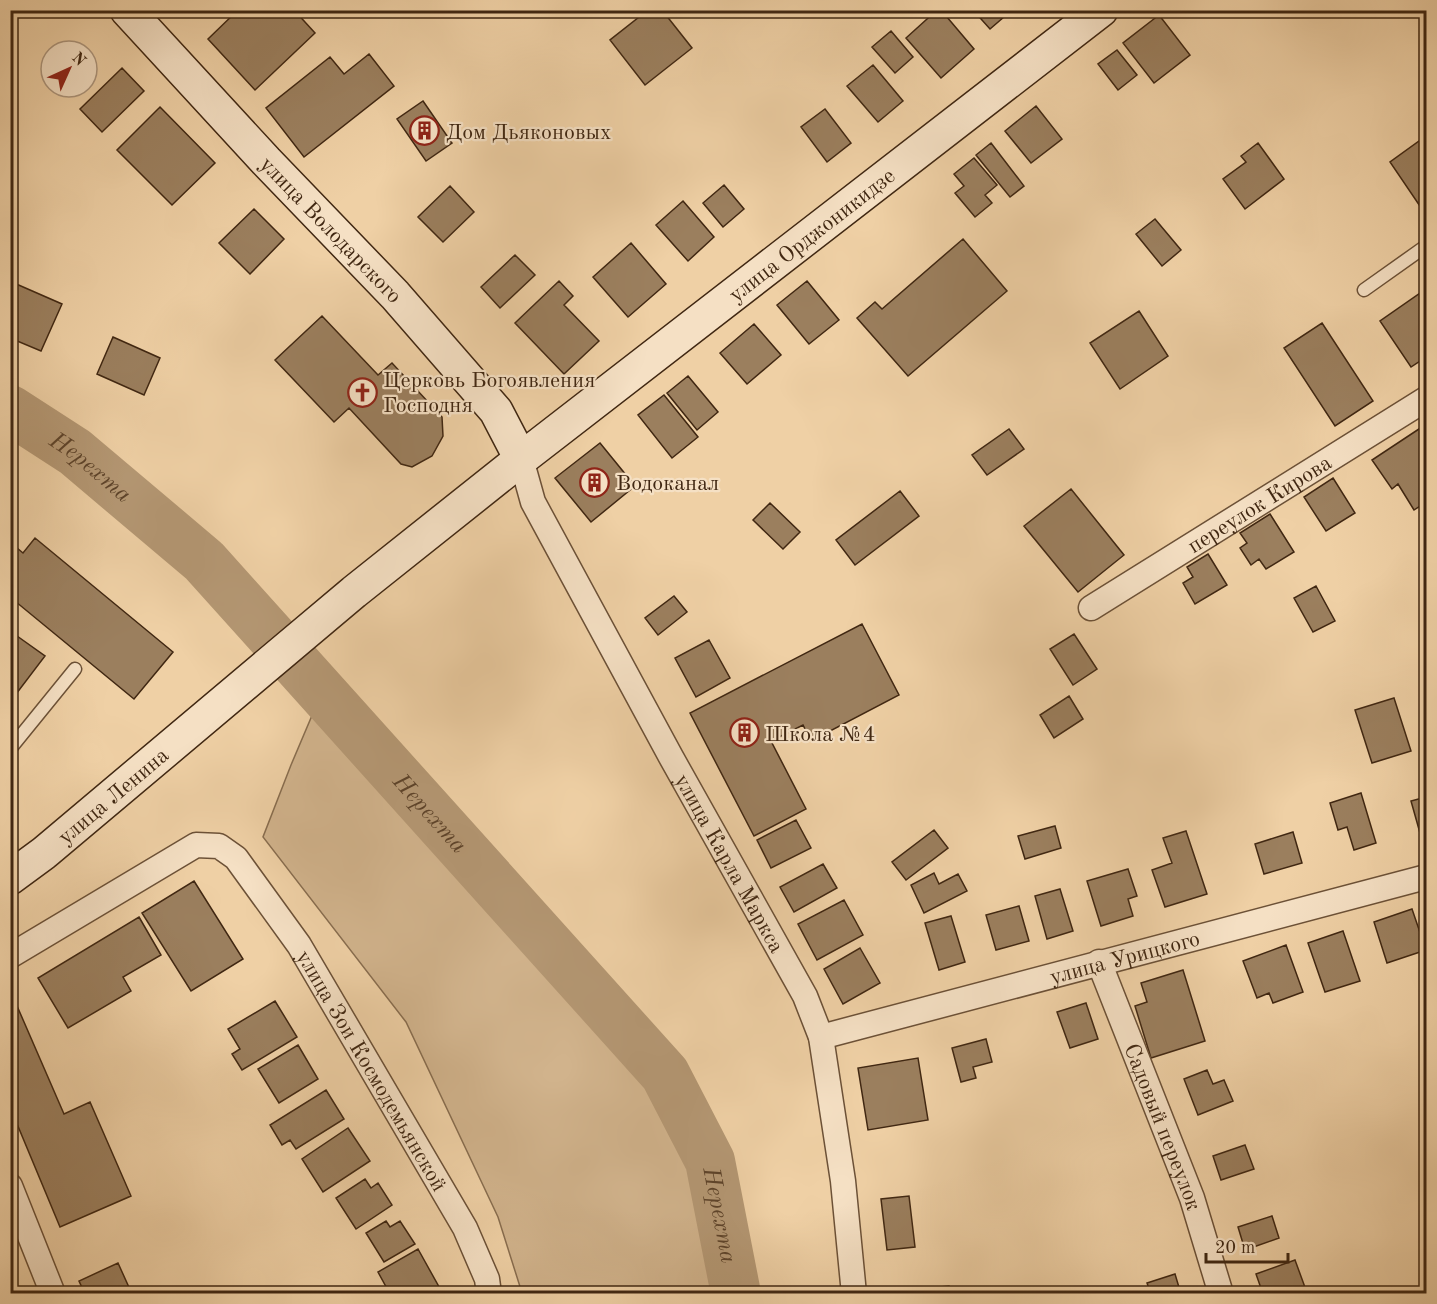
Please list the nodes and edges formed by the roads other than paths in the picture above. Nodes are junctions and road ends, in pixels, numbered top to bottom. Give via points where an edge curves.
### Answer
1 (127, 10) edge
2 (1101, 10) edge
3 (1426, 246) edge
4 (1364, 290) dead end
5 (1426, 399) edge
6 (522, 459) junction
7 (1090, 608) dead end
8 (75, 669) dead end
9 (10, 749) edge
10 (1426, 877) edge
11 (10, 878) edge
12 (10, 956) edge
13 (1099, 962) junction
14 (820, 1037) junction
15 (10, 1186) edge
16 (53, 1293) edge
17 (489, 1293) edge
18 (854, 1293) edge
19 (1221, 1293) edge

1 - 6 main road, улица Володарского via 410,313 496,411
2 - 6 main road, улица Орджоникидзе
3 - 4 lane
5 - 7 street, переулок Кирова
6 - 11 main road, улица Ленина via 354,592
6 - 14 street, улица Карла Маркса via 533,502 806,996
8 - 9 lane
10 - 13 street, улица Урицкого
12 - 17 street, улица Зои Космодемьянской via 196,844 219,846 236,858 299,945 465,1228
13 - 14 street, улица Урицкого
13 - 19 street, Садовый переулок via 1192,1198
14 - 18 street, улица Карла Маркса via 843,1181
15 - 16 street

